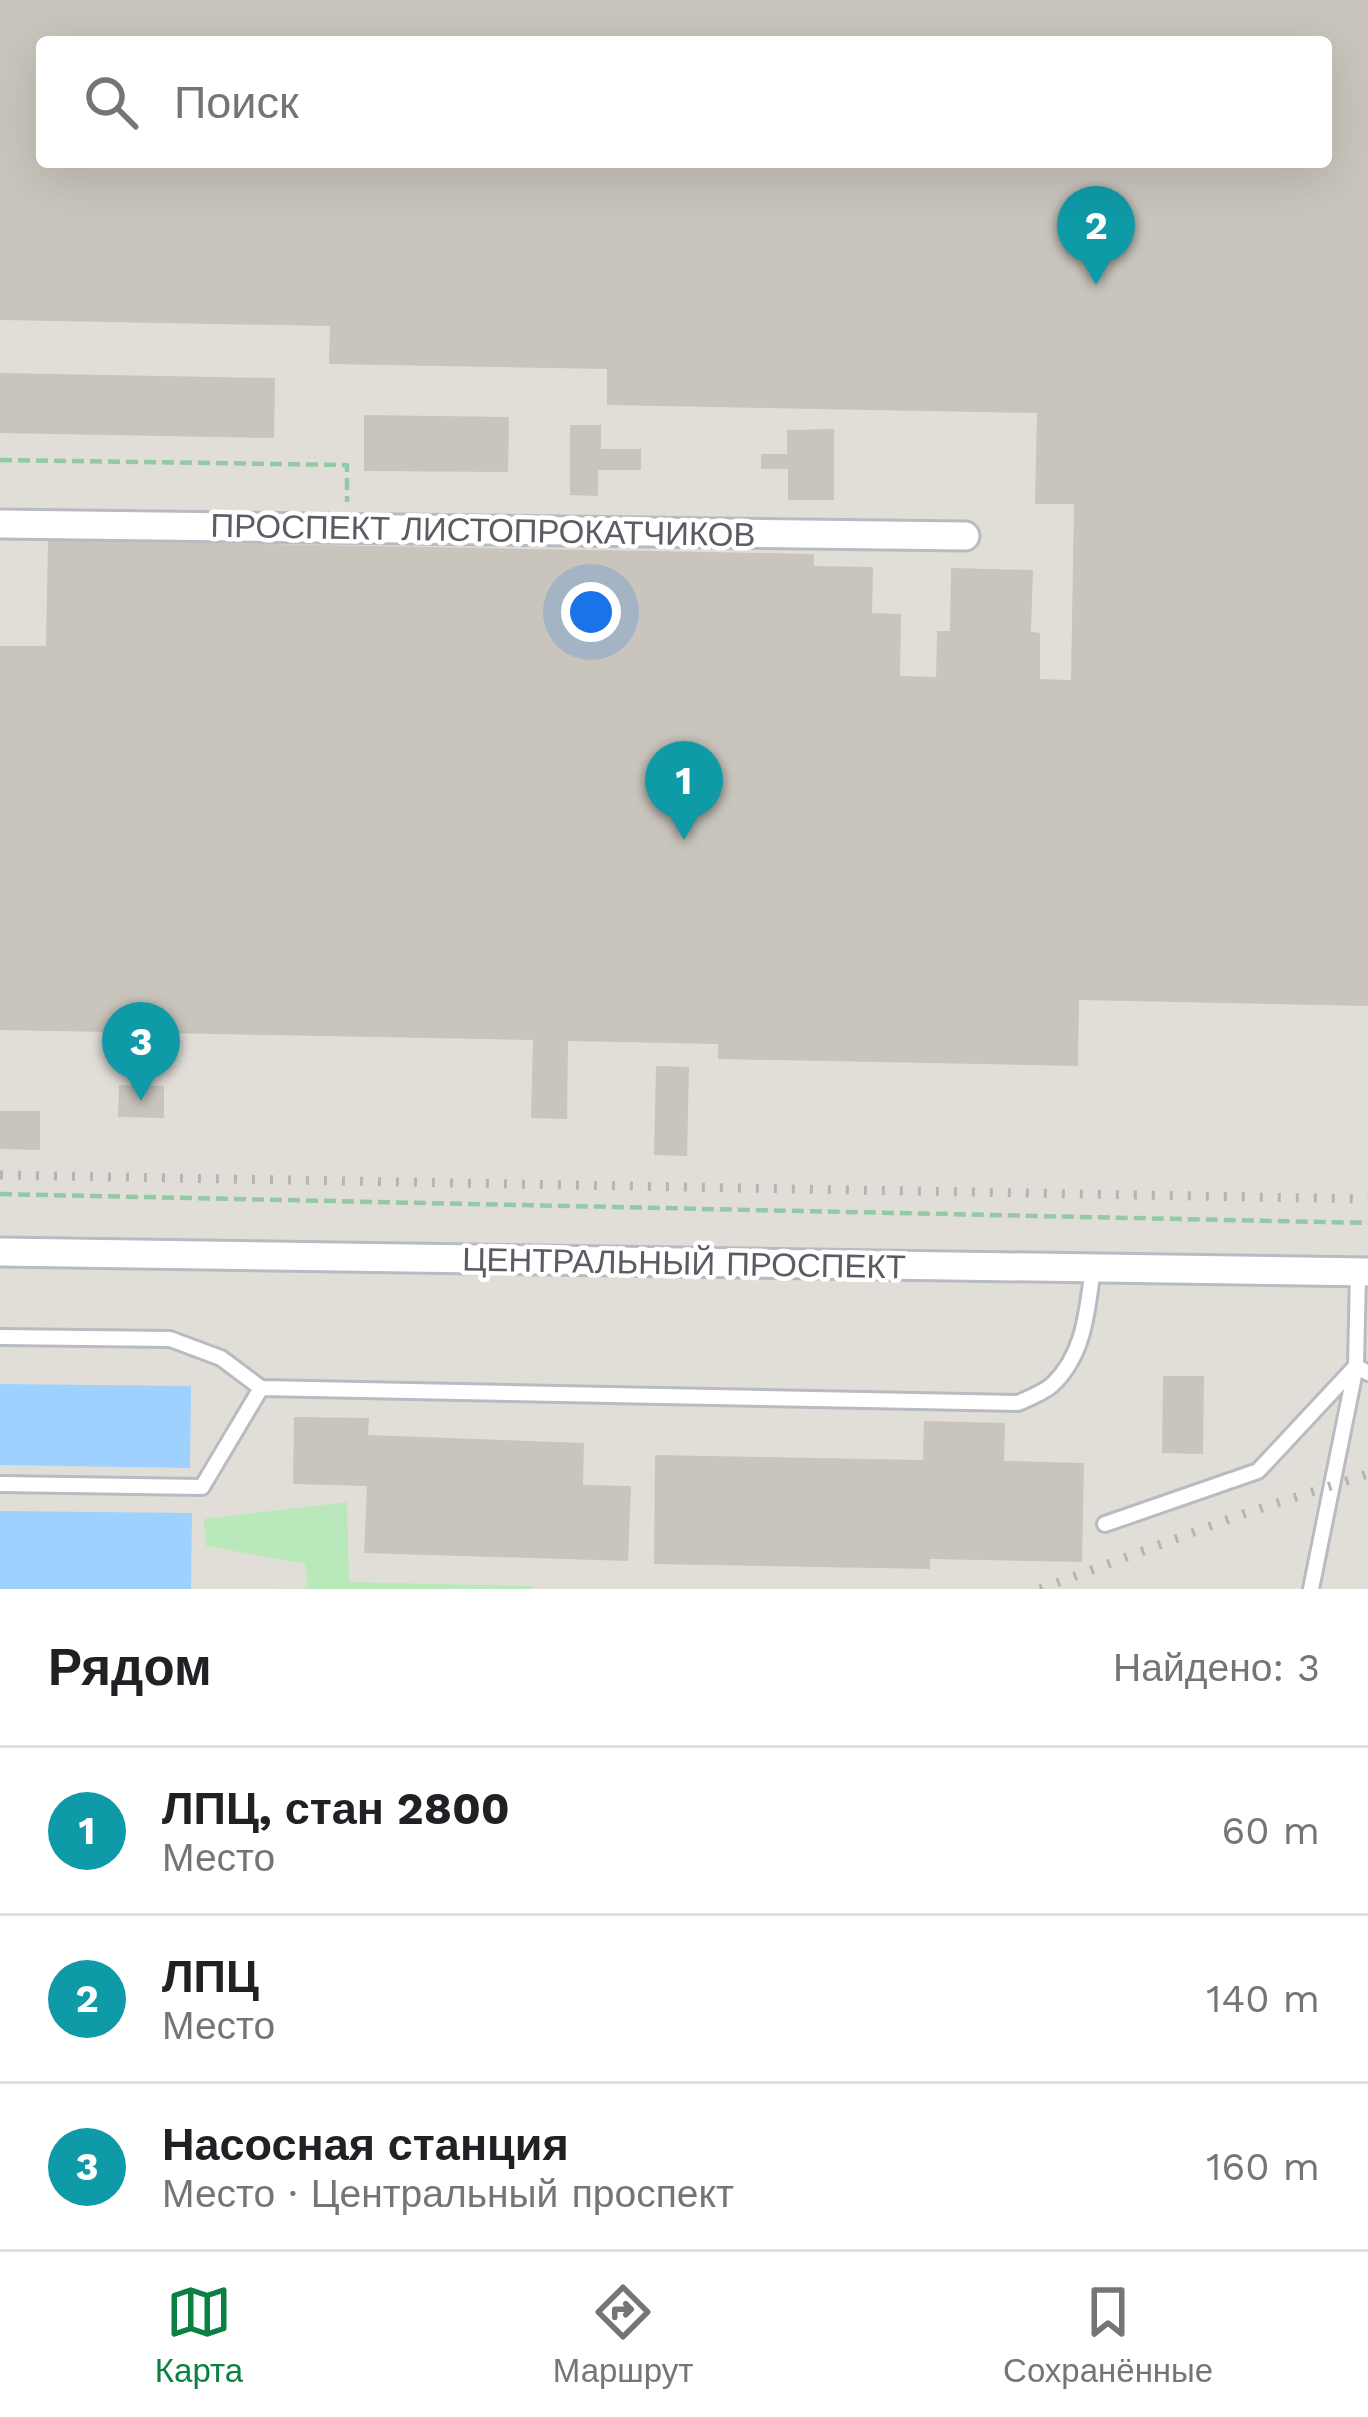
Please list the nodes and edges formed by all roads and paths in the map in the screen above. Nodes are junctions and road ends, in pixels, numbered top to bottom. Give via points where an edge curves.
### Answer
1 (0, 460) edge
2 (0, 524) edge
3 (347, 528) junction
4 (965, 536) dead end
5 (0, 1194) edge
6 (1368, 1223) edge
7 (0, 1252) edge
8 (1094, 1268) junction
9 (1363, 1272) edge
10 (0, 1337) edge
11 (1362, 1370) edge
12 (261, 1388) junction
13 (0, 1484) edge
14 (1105, 1524) dead end
15 (1311, 1589) edge

1 - 3 path via 347,465
2 - 3 street, ПРОСПЕКТ ЛИСТОПРОКАТЧИКОВ
3 - 4 street, ПРОСПЕКТ ЛИСТОПРОКАТЧИКОВ
5 - 6 path
7 - 8 street, ЦЕНТРАЛЬНЫЙ ПРОСПЕКТ
8 - 9 street, ЦЕНТРАЛЬНЫЙ ПРОСПЕКТ
8 - 12 lane via 1084,1335 1067,1366 1049,1388 1018,1403
9 - 11 lane
10 - 12 lane via 170,1339 221,1358
11 - 14 lane via 1258,1471
11 - 15 lane
12 - 13 lane via 202,1487

